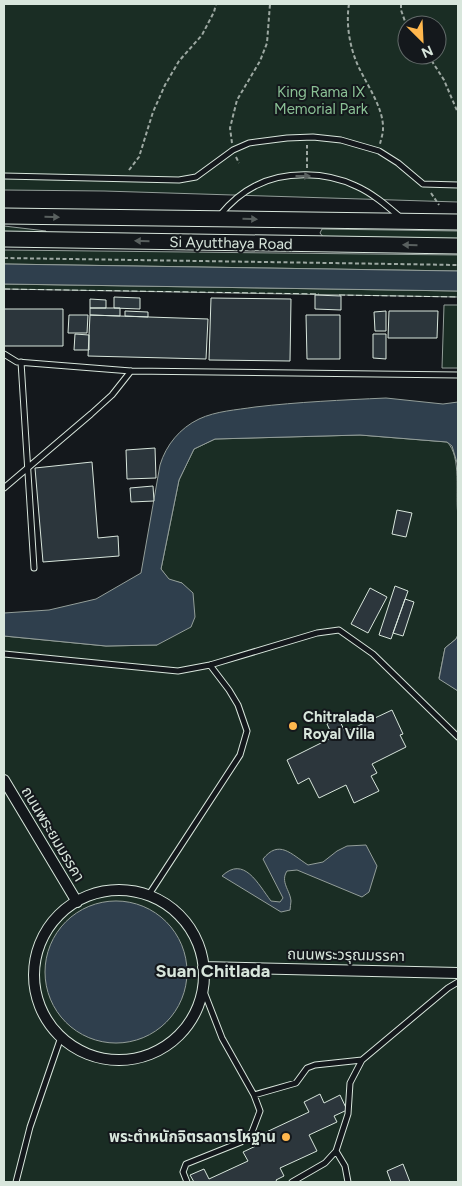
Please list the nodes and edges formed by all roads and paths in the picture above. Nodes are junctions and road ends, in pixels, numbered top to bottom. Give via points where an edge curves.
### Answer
1 (216, 4) edge
2 (270, 4) edge
3 (350, 4) edge
4 (434, 65) edge
5 (458, 113) edge
6 (307, 137) junction
7 (233, 150) junction
8 (379, 151) junction
9 (238, 163) dead end
10 (4, 176) edge
11 (307, 176) junction
12 (122, 179) junction
13 (422, 184) junction
14 (458, 185) edge
15 (439, 205) dead end
16 (4, 216) edge
17 (216, 219) junction
18 (304, 220) junction
19 (405, 222) junction
20 (458, 222) edge
21 (4, 239) edge
22 (304, 244) junction
23 (458, 246) edge
24 (4, 258) edge
25 (458, 265) edge
26 (4, 354) edge
27 (21, 362) junction
28 (131, 371) junction
29 (458, 375) edge
30 (27, 468) junction
31 (4, 488) edge
32 (34, 568) dead end
33 (4, 654) edge
34 (210, 665) junction
35 (458, 737) edge
36 (4, 780) edge
37 (148, 896) junction
38 (77, 902) junction
39 (203, 967) junction
40 (458, 973) edge
41 (458, 982) edge
42 (203, 989) junction
43 (61, 1037) junction
44 (362, 1060) junction
45 (254, 1095) junction
46 (336, 1151) junction
47 (16, 1182) edge
48 (187, 1182) edge
49 (292, 1182) edge
50 (348, 1182) edge

1 - 12 path via 202,35 179,61 165,85 139,157
2 - 7 path via 267,43 233,114 230,128
3 - 8 path via 351,46 373,94 383,128
4 - 5 path
6 - 7 lane via 249,143
6 - 8 lane via 341,140
6 - 11 path
7 - 9 path
7 - 12 lane via 196,177 179,180
8 - 13 lane
10 - 12 lane
17 -> 11 lane via 232,201 256,185 277,178
11 - 19 lane via 336,178 357,186 380,200
13 - 14 lane
13 - 15 path
16 -> 17 main road, Si Ayutthaya Road
17 -> 18 main road, Si Ayutthaya Road
18 - 19 main road, Si Ayutthaya Road
18 - 22 main road
19 - 20 main road, Si Ayutthaya Road
22 -> 21 main road, Si Ayutthaya Road
23 -> 22 main road, Si Ayutthaya Road
24 - 25 path
26 - 27 lane
27 - 28 lane
27 - 30 lane
28 - 29 lane
28 - 30 lane via 112,395
30 - 31 lane
30 - 32 lane
33 - 34 lane via 178,671
34 - 35 lane via 317,633 339,630 373,654
34 - 37 lane via 229,690 247,731 240,755
36 - 38 street, ถนนพระยมมรรคา
37 - 38 street via 134,892 104,892
37 - 39 street via 162,902 184,921 199,947
38 - 43 street via 50,927 35,961 35,991 39,1005
39 - 40 street, ถนนพระวรุณมรรคา
39 - 42 street
41 - 44 lane
42 - 43 street via 184,1029 162,1048 148,1055 134,1059 104,1059 77,1049
42 - 45 lane via 222,1038
43 - 47 lane via 30,1127
44 - 45 lane via 315,1065 307,1068 296,1083
44 - 46 lane via 350,1083 348,1114
45 - 48 lane via 260,1111 252,1132 241,1142 186,1164 183,1172
46 - 49 lane via 325,1163
46 - 50 lane via 345,1166

